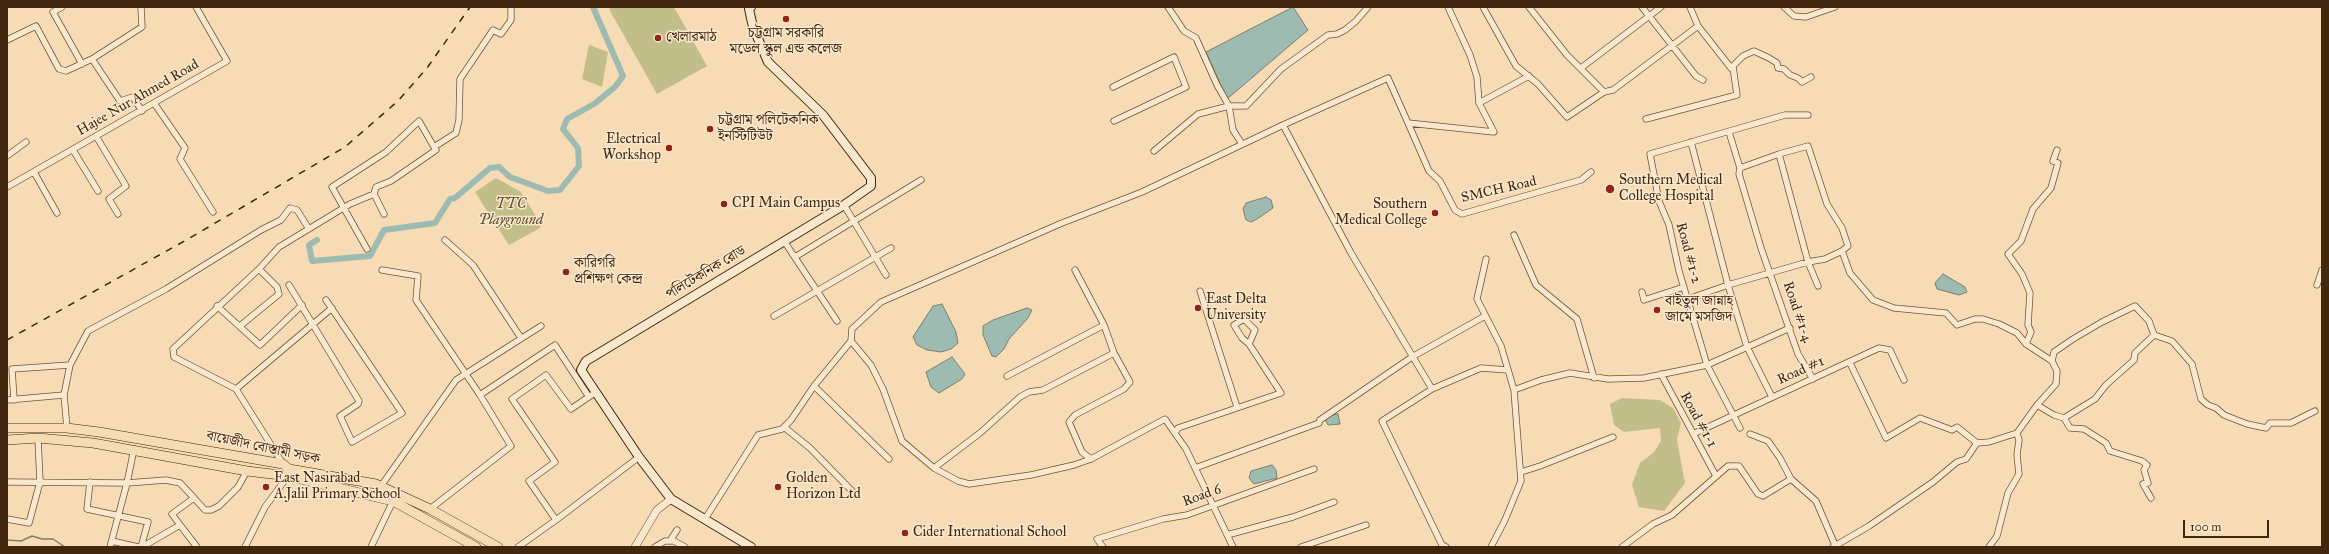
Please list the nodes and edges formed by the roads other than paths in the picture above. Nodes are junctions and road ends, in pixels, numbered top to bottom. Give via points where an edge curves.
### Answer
1 (62, 7) edge
2 (141, 7) edge
3 (196, 7) edge
4 (511, 7) edge
5 (751, 7) edge
6 (1168, 7) edge
7 (1368, 7) edge
8 (1448, 7) edge
9 (1483, 7) edge
10 (1529, 7) edge
11 (1642, 7) edge
12 (1661, 7) edge
13 (1690, 7) edge
14 (1784, 7) edge
15 (1835, 7) edge
16 (1648, 16) junction
17 (1698, 26) junction
18 (7, 40) edge
19 (1672, 46) junction
20 (92, 59) junction
21 (82, 64) junction
22 (1733, 67) junction
23 (1581, 68) junction
24 (1529, 76) junction
25 (1811, 77) dead end
26 (1703, 80) dead end
27 (1113, 87) dead end
28 (1604, 92) junction
29 (154, 103) junction
30 (1479, 103) junction
31 (1229, 106) junction
32 (142, 111) junction
33 (1808, 115) dead end
34 (1646, 119) dead end
35 (1114, 121) dead end
36 (1408, 123) junction
37 (1283, 125) junction
38 (1729, 132) junction
39 (96, 136) junction
40 (26, 142) dead end
41 (1691, 142) junction
42 (1242, 144) junction
43 (434, 147) junction
44 (73, 150) junction
45 (2057, 150) dead end
46 (1154, 151) dead end
47 (1778, 154) junction
48 (7, 156) edge
49 (1740, 168) junction
50 (34, 172) junction
51 (1592, 172) dead end
52 (921, 180) dead end
53 (7, 187) edge
54 (98, 191) dead end
55 (374, 194) junction
56 (844, 205) junction
57 (344, 208) junction
58 (213, 212) dead end
59 (57, 213) dead end
60 (118, 214) dead end
61 (384, 214) dead end
62 (854, 222) junction
63 (309, 230) junction
64 (1514, 235) dead end
65 (445, 240) dead end
66 (784, 241) junction
67 (891, 248) dead end
68 (368, 250) dead end
69 (1842, 251) junction
70 (795, 257) junction
71 (875, 257) junction
72 (1486, 259) dead end
73 (1808, 262) junction
74 (259, 269) junction
75 (382, 270) dead end
76 (1075, 270) dead end
77 (2322, 270) edge
78 (1771, 274) junction
79 (886, 276) dead end
80 (289, 285) dead end
81 (1728, 285) junction
82 (2317, 285) dead end
83 (1818, 286) dead end
84 (1684, 287) junction
85 (816, 290) junction
86 (1200, 291) dead end
87 (1642, 292) dead end
88 (1688, 299) junction
89 (326, 300) dead end
90 (302, 305) junction
91 (216, 306) junction
92 (332, 308) junction
93 (774, 316) dead end
94 (1485, 316) junction
95 (837, 321) dead end
96 (313, 324) junction
97 (1104, 325) junction
98 (240, 326) junction
99 (541, 326) dead end
100 (1790, 328) junction
101 (2154, 335) junction
102 (521, 338) junction
103 (851, 341) junction
104 (1249, 344) dead end
105 (2026, 344) junction
106 (1747, 347) junction
107 (1114, 353) junction
108 (1412, 357) junction
109 (2052, 361) junction
110 (1850, 363) junction
111 (70, 365) junction
112 (1707, 365) junction
113 (1508, 370) junction
114 (466, 374) junction
115 (1661, 374) junction
116 (1007, 376) dead end
117 (1594, 378) junction
118 (1813, 379) junction
119 (1904, 380) dead end
120 (814, 386) junction
121 (236, 389) junction
122 (1432, 390) junction
123 (1514, 390) junction
124 (64, 395) junction
125 (480, 395) junction
126 (593, 395) junction
127 (1772, 397) junction
128 (7, 400) edge
129 (14, 400) junction
130 (2038, 405) junction
131 (1236, 407) junction
132 (2315, 411) dead end
133 (1733, 414) junction
134 (2064, 418) junction
135 (784, 427) junction
136 (7, 428) edge
137 (67, 428) junction
138 (1740, 428) dead end
139 (2017, 432) junction
140 (7, 433) edge
141 (1175, 433) junction
142 (1693, 434) junction
143 (1750, 434) dead end
144 (1613, 437) dead end
145 (7, 438) edge
146 (38, 438) junction
147 (1977, 443) junction
148 (134, 449) junction
149 (202, 457) junction
150 (639, 457) junction
151 (889, 459) dead end
152 (1091, 459) junction
153 (934, 468) junction
154 (1195, 468) junction
155 (1314, 469) dead end
156 (287, 470) junction
157 (247, 471) junction
158 (1521, 472) junction
159 (278, 474) junction
160 (1716, 476) junction
161 (1791, 479) junction
162 (7, 482) edge
163 (40, 482) junction
164 (90, 482) junction
165 (127, 483) junction
166 (381, 486) junction
167 (854, 493) dead end
168 (194, 498) junction
169 (2150, 498) dead end
170 (671, 499) junction
171 (393, 501) junction
172 (1334, 502) dead end
173 (1213, 504) junction
174 (430, 509) junction
175 (118, 516) junction
176 (7, 518) edge
177 (705, 519) junction
178 (556, 520) junction
179 (180, 525) junction
180 (1366, 525) dead end
181 (677, 530) dead end
182 (1227, 535) junction
183 (670, 541) junction
184 (111, 544) edge
185 (1834, 546) edge
186 (138, 547) edge
187 (142, 547) edge
188 (197, 547) edge
189 (245, 547) edge
190 (370, 547) edge
191 (476, 547) edge
192 (498, 547) edge
193 (518, 547) edge
194 (635, 547) edge
195 (655, 547) edge
196 (685, 547) edge
197 (751, 547) edge
198 (1103, 547) edge
199 (1233, 547) edge
200 (1301, 547) edge
201 (1446, 547) edge
202 (1491, 547) edge
203 (1622, 547) edge
204 (1989, 547) edge

1 - 21 street via 53,12
2 - 20 street via 142,27
3 - 29 street, Hajee Nur Ahmed Road via 227,61
4 - 43 street via 512,20 501,34 494,30 460,80 459,120 456,133
5 - 56 main road, পলিটেকনিক রোড via 749,9 753,27 768,62 823,115 871,178 871,186
6 - 31 street via 1184,31 1196,38 1216,85
7 - 31 street via 1345,30 1328,35 1280,69 1246,106
8 - 30 street via 1470,55 1477,77
9 - 24 street via 1516,66
10 - 23 street via 1567,55
11 - 16 street
12 - 16 street
13 - 17 street
14 - 15 street via 1794,16 1806,17
16 - 19 street
16 - 23 street
17 - 19 street
17 - 22 street via 1731,68
18 - 21 street via 36,26 58,69 66,71
19 - 26 street via 1696,76
19 - 28 street via 1613,90
20 - 21 street
20 - 32 street via 120,100 133,97
22 - 25 street via 1743,56 1754,51 1769,58 1778,68 1784,69 1802,82
22 - 34 street via 1737,95
23 - 28 street
24 - 28 street via 1568,117
24 - 30 street
27 - 35 street via 1174,57 1186,87
29 - 32 street, Hajee Nur Ahmed Road
29 - 58 street via 185,148 180,159
30 - 36 street via 1494,132
31 - 42 street via 1233,130
31 - 46 street via 1198,114
32 - 39 street, Hajee Nur Ahmed Road
33 - 38 street via 1785,115
36 - 37 street, SMCH Road via 1388,78
36 - 51 street, SMCH Road via 1429,171 1440,181 1455,210 1462,214 1581,180
37 - 42 street
37 - 108 street via 1351,253
38 - 41 street
38 - 49 street, Road #1-4
39 - 44 street, Hajee Nur Ahmed Road
39 - 60 street via 126,186 109,199
40 - 48 street
41 - 81 street
41 - 84 street, Road #1-2 via 1650,154 1659,201 1669,225
42 - 103 street via 1142,192 1062,223 881,302 852,329
43 - 55 street via 436,150 391,181 376,187
43 - 57 street via 419,121 386,152 332,187
44 - 50 street, Hajee Nur Ahmed Road
44 - 54 street
45 - 105 street via 2053,161 2058,163 2051,188 2033,209 2021,241 2008,254 2022,274 2030,293 2028,325 2031,332
47 - 49 street
47 - 69 street via 1808,146 1827,204 1842,228 1848,246
47 - 73 street
49 - 78 street, Road #1-4 via 1739,174
50 - 53 street, Hajee Nur Ahmed Road
50 - 59 street
52 - 62 street
55 - 57 street
55 - 61 street
56 - 62 street
56 - 66 main road, পলিটেকনিক রোড
57 - 63 street
57 - 68 street
62 - 70 street
62 - 71 street
63 - 74 street via 279,247
63 - 111 street via 297,210 290,208 281,220 88,332
64 - 117 street via 1536,285 1577,319
65 - 102 street via 473,265
66 - 70 street
66 - 126 main road, পলিটেকনিক রোড via 586,361 581,370
67 - 71 street
69 - 73 street, Road #1-2 via 1825,259
69 - 105 street via 1850,273 1873,300 1894,308 1946,313 1957,325 1983,319 1999,324 2016,334
70 - 85 street
71 - 79 street
71 - 85 street
72 - 94 street via 1477,299
73 - 78 street, Road #1-2
73 - 83 street
74 - 91 street
74 - 98 street via 277,287 279,294
75 - 114 street via 418,276 416,300
76 - 97 street
77 - 82 street
78 - 81 street, Road #1-2
78 - 100 street, Road #1-4
80 - 90 street
81 - 88 street, Road #1-2
81 - 106 street
84 - 87 street via 1644,300
84 - 88 street, Road #1-2
85 - 93 street
85 - 95 street
86 - 131 street
88 - 112 street
89 - 92 street
90 - 96 street
90 - 98 street via 260,345
91 - 98 street
91 - 121 street via 173,349 174,357
92 - 96 street
92 - 96 street via 401,414 352,442 340,416 359,401
94 - 108 street
94 - 113 street via 1501,346
96 - 121 street
97 - 107 street
97 - 116 street
99 - 102 street
100 - 106 street
100 - 118 street, Road #1-4 via 1798,354
101 - 109 street via 2149,321 2135,306 2066,343 2054,352
101 - 132 street via 2172,341 2192,364 2201,399 2224,415 2266,428 2270,423 2291,422
101 - 134 street via 2135,353 2134,360 2106,385 2095,399
102 - 114 street
103 - 120 street
103 - 153 street via 871,365 883,389 902,441
104 - 131 street via 1281,393
105 - 109 street
106 - 112 street
106 - 127 street
107 - 152 street via 1130,382 1128,386 1075,415 1069,422 1082,452
107 - 153 street via 1043,390 1029,392 1020,397 980,433
108 - 122 street
108 - 154 street via 1320,422
109 - 130 street via 2057,371 2056,384
110 - 118 street, Road #1
110 - 119 street, Road #1 via 1879,348 1890,350
110 - 147 street via 1886,438 1920,418 1952,430 1957,427
111 - 124 street
111 - 129 street via 12,369
112 - 115 street
112 - 133 street
113 - 122 street via 1481,368
113 - 123 street
114 - 125 street
114 - 166 street via 456,380
115 - 117 street via 1644,378
115 - 142 street, Road #1-1
117 - 123 street via 1570,373
118 - 127 street, Road #1
120 - 135 street
120 - 151 street
121 - 156 street
122 - 201 street via 1382,421 1442,545
123 - 158 street
124 - 129 street
124 - 137 street
125 - 126 street via 555,345
125 - 174 street via 510,448
126 - 150 main road, পলিটেকনিক রোড
126 - 178 street via 571,409 546,375 512,400 555,462 529,481
127 - 133 street, Road #1
128 - 129 street
130 - 134 street
130 - 139 street
131 - 141 street via 1178,428
133 - 138 street
133 - 142 street, Road #1
134 - 169 street via 2070,428 2084,429 2106,443 2110,450 2147,465 2144,470 2148,483 2142,484
135 - 167 street via 810,448
135 - 177 street via 758,435
136 - 137 main road, বায়েজীদ বোস্তামী সড়ক
137 - 156 main road, বায়েজীদ বোস্তামী সড়ক
139 - 147 street via 1989,442
139 - 204 street via 2019,474 2008,493 1997,536
140 - 149 main road via 35,431 77,434
141 - 152 street via 1165,419
141 - 154 street
142 - 160 street, Road #1-1
143 - 161 street via 1768,441
144 - 158 street
145 - 146 main road, বায়েজীদ বোস্তামী সড়ক
145 - 149 main road via 76,438
146 - 148 main road, বায়েজীদ বোস্তামী সড়ক
146 - 163 street
147 - 185 street via 1966,459 1958,462 1869,526
148 - 157 main road, বায়েজীদ বোস্তামী সড়ক
148 - 165 street
149 - 156 main road
149 - 159 main road
150 - 170 main road, পলিটেকনিক রোড
150 - 178 street
152 - 153 street via 1031,475 969,484 958,482
154 - 173 street
155 - 173 street, Road 6
156 - 159 main road, বায়েজীদ বোস্তামী সড়ক
156 - 166 main road, বায়েজীদ বোস্তামী সড়ক
156 - 171 main road, বায়েজীদ বোস্তামী সড়ক
156 - 189 street
157 - 159 main road, বায়েজীদ বোস্তামী সড়ক
157 - 168 street via 229,497 211,510 205,510
158 - 202 street via 1521,481
160 - 161 street via 1728,466 1739,466 1758,494 1763,496
160 - 203 street via 1672,515 1653,524
161 - 185 street via 1816,501
162 - 163 street
163 - 164 street
163 - 176 street via 29,523
164 - 165 street
164 - 175 street via 88,509
165 - 168 street via 166,480 180,483
165 - 175 street
166 - 174 main road, বায়েজীদ বোস্তামী সড়ক
168 - 179 street via 172,514
170 - 177 main road, পলিটেকনিক রোড
170 - 194 street via 658,510
171 - 190 street
171 - 191 main road, বায়েজীদ বোস্তামী সড়ক
172 - 182 street via 1293,517
173 - 182 street
173 - 198 street, Road 6 via 1187,515 1163,519 1097,539
174 - 192 main road, বায়েজীদ বোস্তামী সড়ক
175 - 184 street
175 - 187 street via 148,522
177 - 197 main road, পলিটেকনিক রোড
178 - 193 street
179 - 187 street
179 - 188 street
180 - 200 street
181 - 183 street
182 - 199 street
183 - 195 street
183 - 196 street
184 - 186 street

